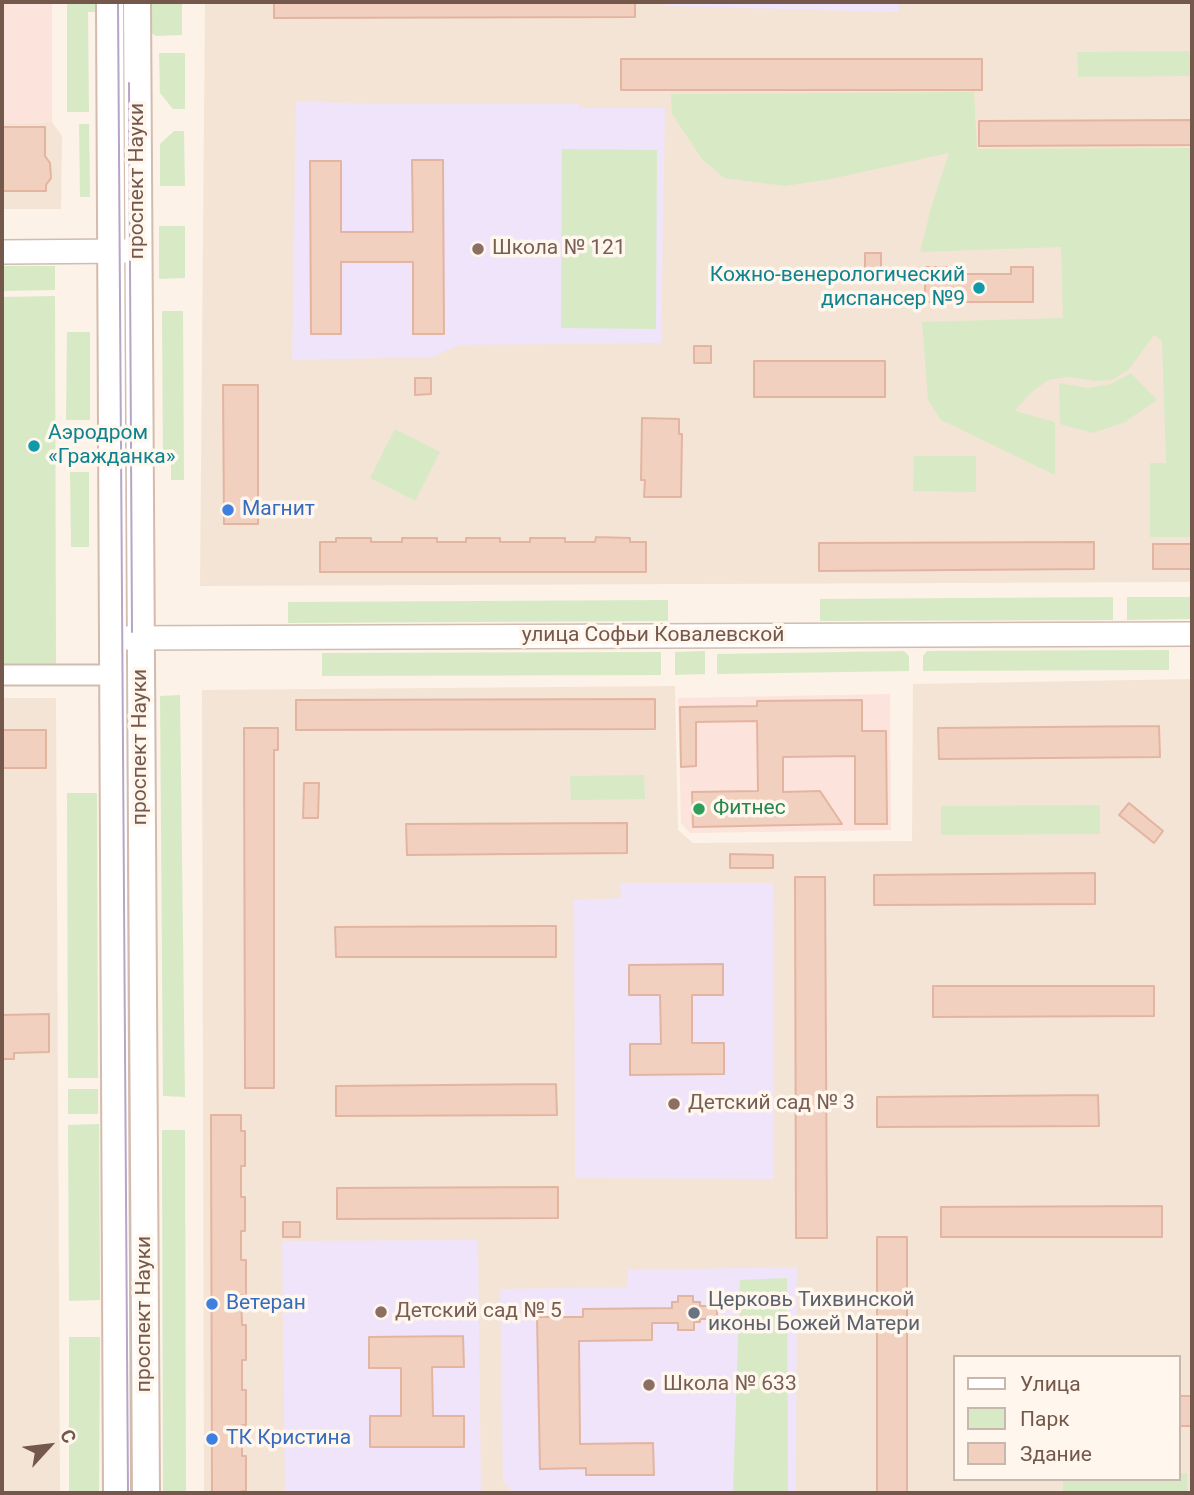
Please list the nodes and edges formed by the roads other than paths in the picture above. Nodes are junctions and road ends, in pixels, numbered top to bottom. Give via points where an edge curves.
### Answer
1 (110, 2) edge
2 (137, 2) edge
3 (139, 250) junction
4 (2, 251) edge
5 (112, 251) junction
6 (1192, 634) edge
7 (113, 638) junction
8 (141, 638) junction
9 (2, 675) edge
10 (113, 675) junction
11 (117, 1493) edge
12 (146, 1493) edge

1 - 5 main road, проспект Науки
2 - 3 main road, проспект Науки
3 - 5 street
3 - 8 main road, проспект Науки
4 - 5 street
5 - 7 main road, проспект Науки
6 - 8 street, улица Софьи Ковалевской
7 - 8 street, улица Софьи Ковалевской
7 - 10 main road, проспект Науки
8 - 12 main road, проспект Науки
9 - 10 street
10 - 11 main road, проспект Науки

